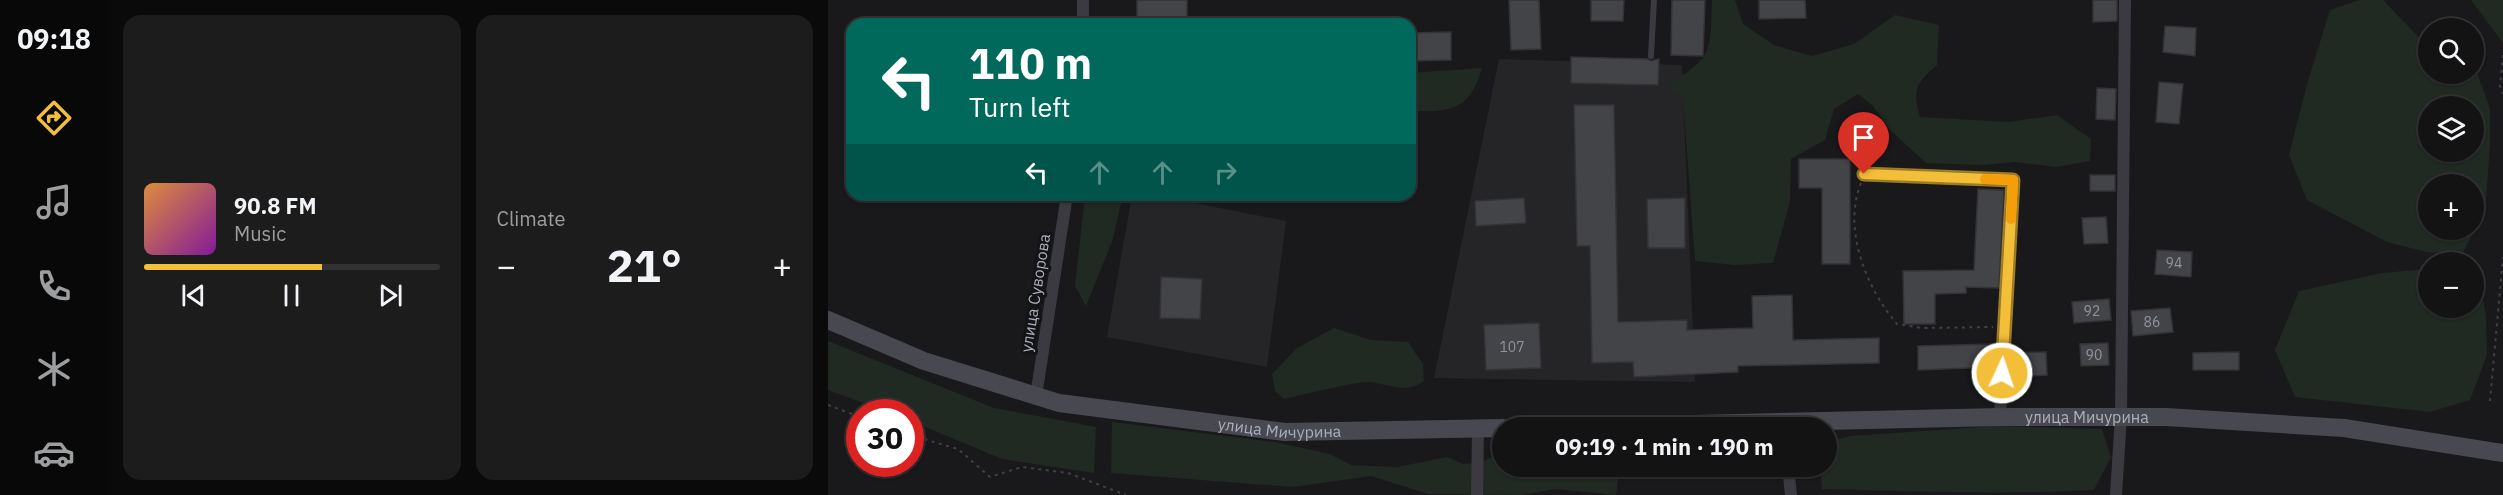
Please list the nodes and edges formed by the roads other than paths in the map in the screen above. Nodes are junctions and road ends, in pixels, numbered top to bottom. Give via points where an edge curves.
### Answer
1 (1083, 0) edge
2 (1653, 0) edge
3 (2126, 0) edge
4 (1083, 18) edge
5 (1651, 56) dead end
6 (1864, 174) road end
7 (1067, 201) edge
8 (828, 320) edge
9 (1036, 396) junction
10 (2121, 416) junction
11 (2000, 417) junction
12 (1837, 423) edge
13 (1492, 428) edge
14 (1478, 429) junction
15 (2503, 453) edge
16 (1789, 477) edge
17 (1477, 495) edge
18 (1791, 495) edge
19 (2116, 495) edge

1 - 4 street
2 - 5 lane
3 - 10 street
6 - 11 street via 2013,180
7 - 9 street, улица Суворова
8 - 9 main road, улица Мичурина via 924,361
9 - 14 main road, улица Мичурина via 1059,403 1285,432
10 - 11 main road, улица Мичурина
10 - 15 main road, улица Мичурина via 2344,428
10 - 19 street
11 - 12 main road, улица Мичурина
13 - 14 main road, улица Мичурина
14 - 17 street
16 - 18 street

